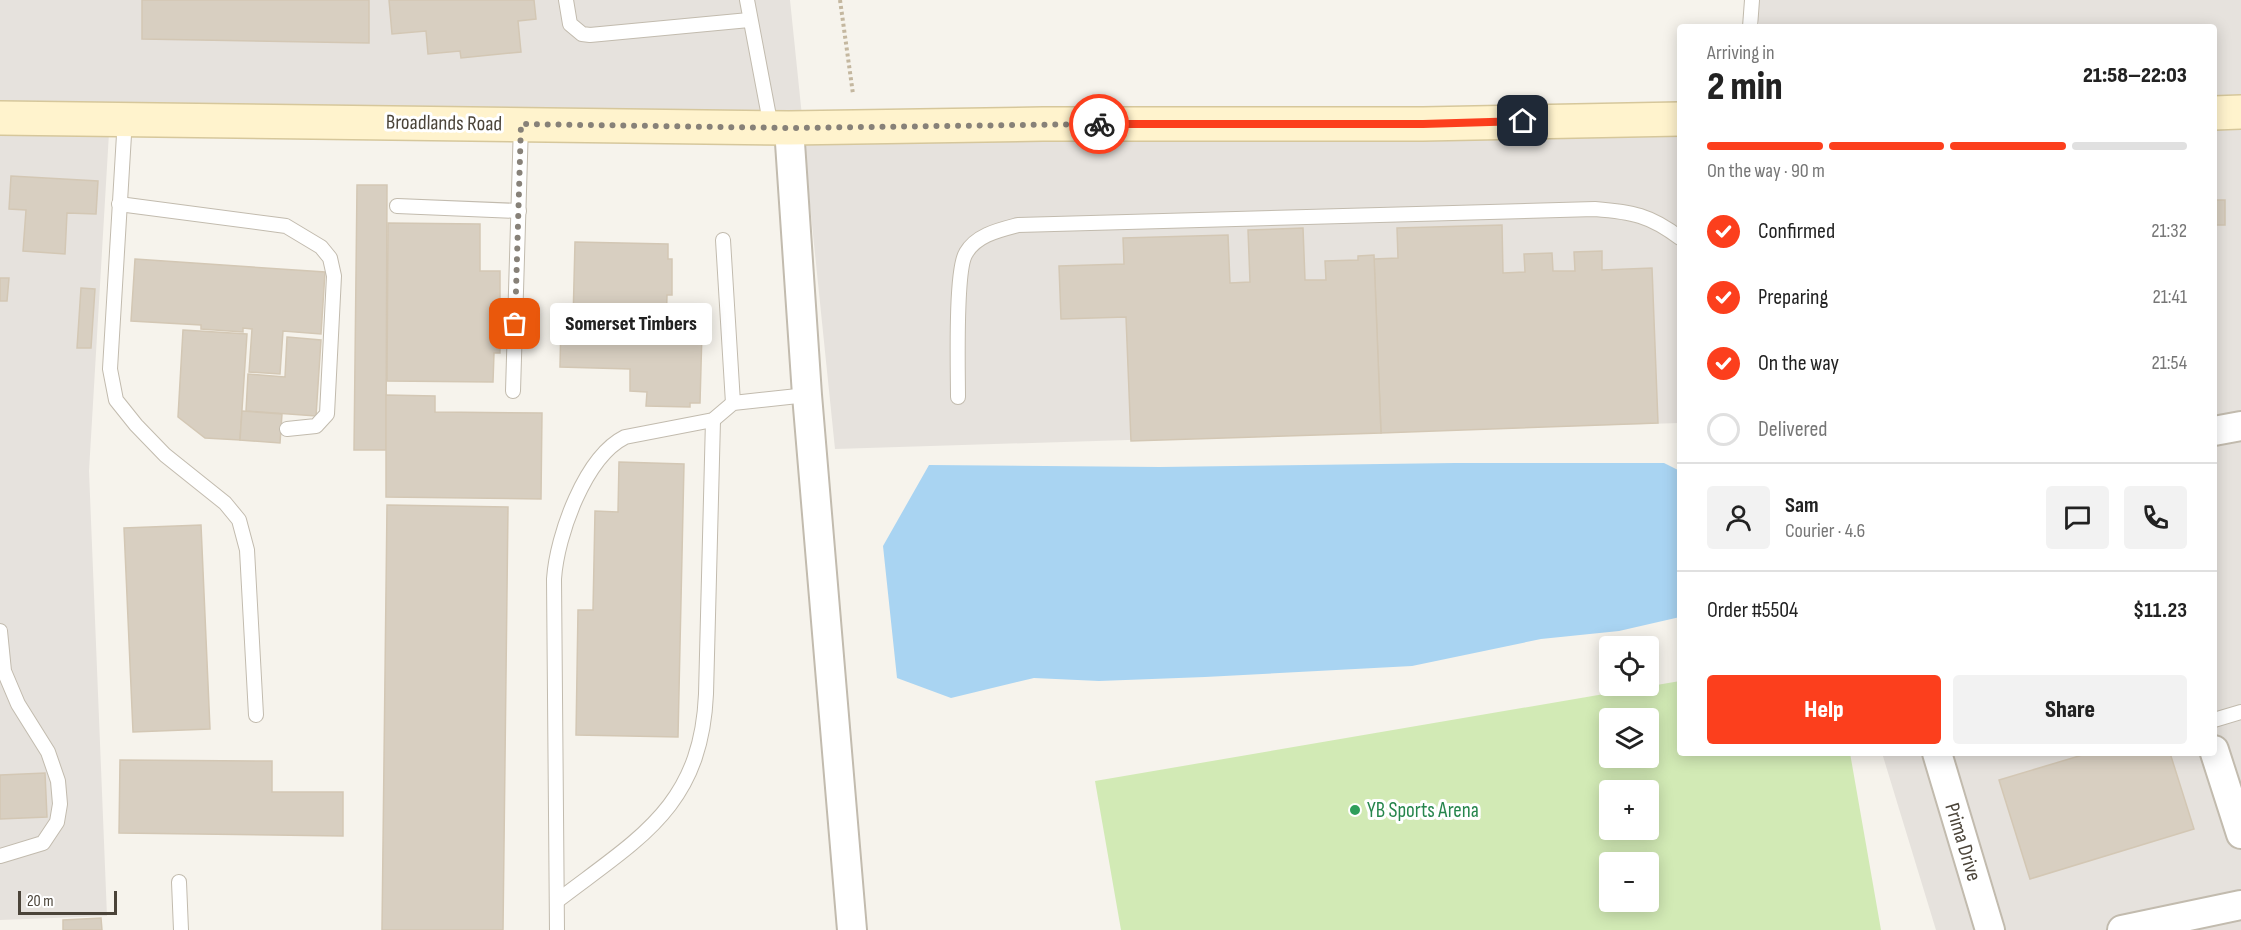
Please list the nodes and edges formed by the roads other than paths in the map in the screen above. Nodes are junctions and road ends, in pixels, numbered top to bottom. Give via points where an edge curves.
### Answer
1 (566, 0) edge
2 (747, 0) edge
3 (1752, 0) edge
4 (749, 20) junction
5 (1750, 24) edge
6 (2217, 112) edge
7 (2241, 112) edge
8 (0, 118) edge
9 (125, 118) junction
10 (1677, 119) edge
11 (521, 124) junction
12 (780, 127) junction
13 (119, 204) junction
14 (397, 206) dead end
15 (519, 211) junction
16 (1677, 236) edge
17 (723, 240) dead end
18 (513, 391) dead end
19 (807, 395) junction
20 (958, 397) dead end
21 (733, 403) junction
22 (713, 420) junction
23 (2241, 426) edge
24 (286, 429) dead end
25 (2217, 430) edge
26 (0, 631) edge
27 (2241, 711) edge
28 (256, 715) dead end
29 (2217, 719) edge
30 (1937, 756) edge
31 (2216, 756) edge
32 (2241, 834) edge
33 (0, 856) edge
34 (179, 882) dead end
35 (557, 901) junction
36 (2241, 905) edge
37 (2139, 928) edge
38 (181, 930) edge
39 (557, 930) edge
40 (852, 930) edge
41 (1990, 930) edge

1 - 4 lane via 570,24 590,35
2 - 4 lane
3 - 5 lane
4 - 12 lane
6 - 7 main road
8 - 9 main road, Broadlands Road
9 - 11 main road, Broadlands Road
9 - 13 lane
10 - 12 main road, Broadlands Road
11 - 12 main road, Broadlands Road
11 - 15 lane
12 - 19 street
13 - 24 lane via 286,226 321,247 330,258 334,276 327,414 316,426
13 - 28 lane via 110,369 116,399 165,455 225,503 239,520 247,550
14 - 15 lane
15 - 18 lane
16 - 20 lane via 1634,212 1595,209 1018,225 973,243 960,266
17 - 21 lane
19 - 21 lane
19 - 40 street
21 - 22 lane
22 - 35 lane via 705,723 699,752 687,780 662,817
22 - 35 lane via 625,437 613,443 596,461 565,523 554,579
23 - 25 street
26 - 33 lane via 4,671 18,704 48,752 58,781 60,804 57,822 43,843
27 - 29 lane
30 - 41 street, Prima Drive
31 - 32 street
34 - 38 lane
35 - 39 lane
36 - 37 street

